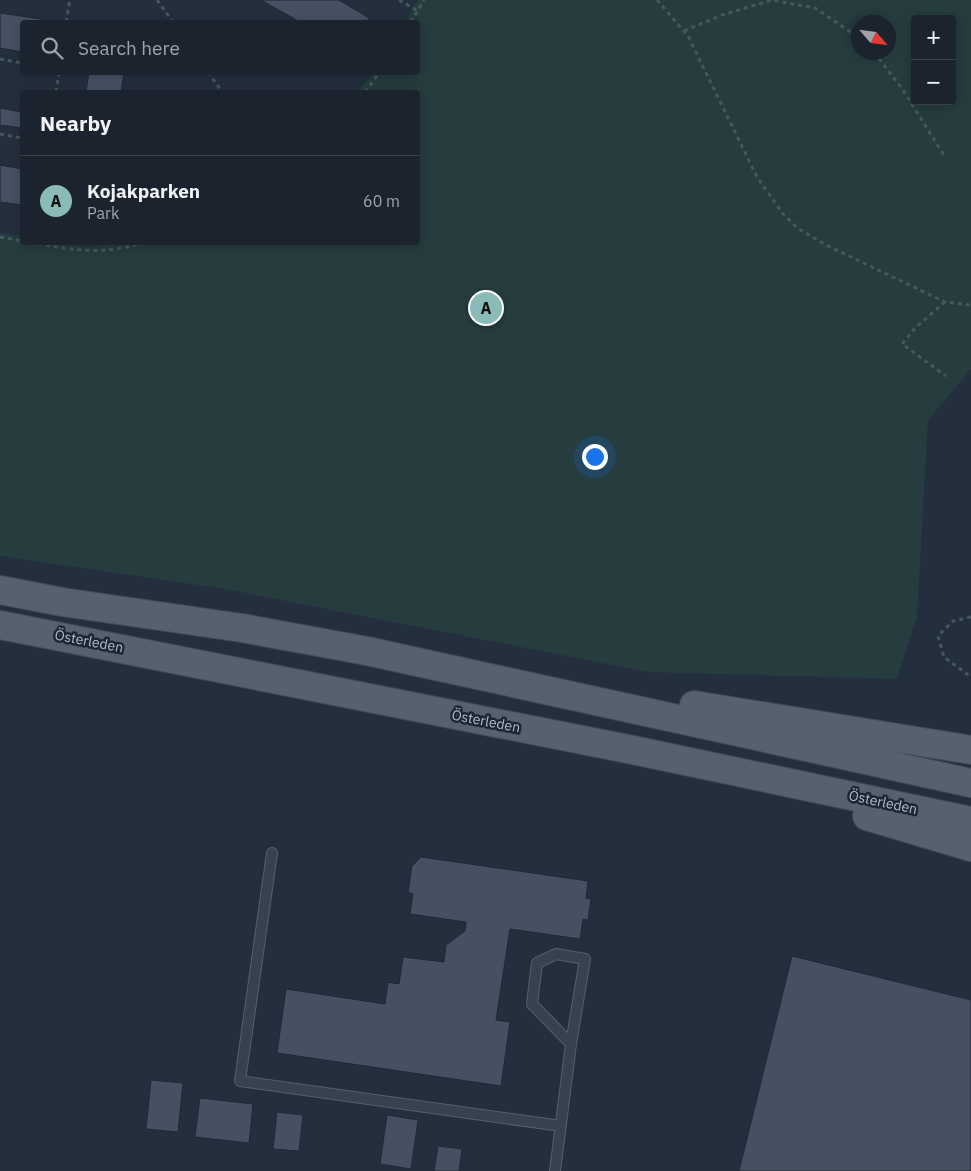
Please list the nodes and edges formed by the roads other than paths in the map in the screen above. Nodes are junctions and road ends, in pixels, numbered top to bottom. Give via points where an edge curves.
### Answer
1 (0, 590) edge
2 (0, 625) edge
3 (367, 652) junction
4 (971, 750) edge
5 (683, 761) junction
6 (971, 783) edge
7 (971, 821) edge
8 (971, 846) edge
9 (272, 853) dead end
10 (571, 1044) junction
11 (560, 1126) junction
12 (555, 1171) edge

1 - 3 main road via 242,628
2 - 5 main road, Österleden
3 - 4 main road
3 - 6 main road
5 - 7 main road, Österleden
5 - 8 main road
9 - 11 lane via 240,1081
10 - 10 lane via 532,1004 537,964 556,954 585,959
10 - 11 lane
11 - 12 lane

